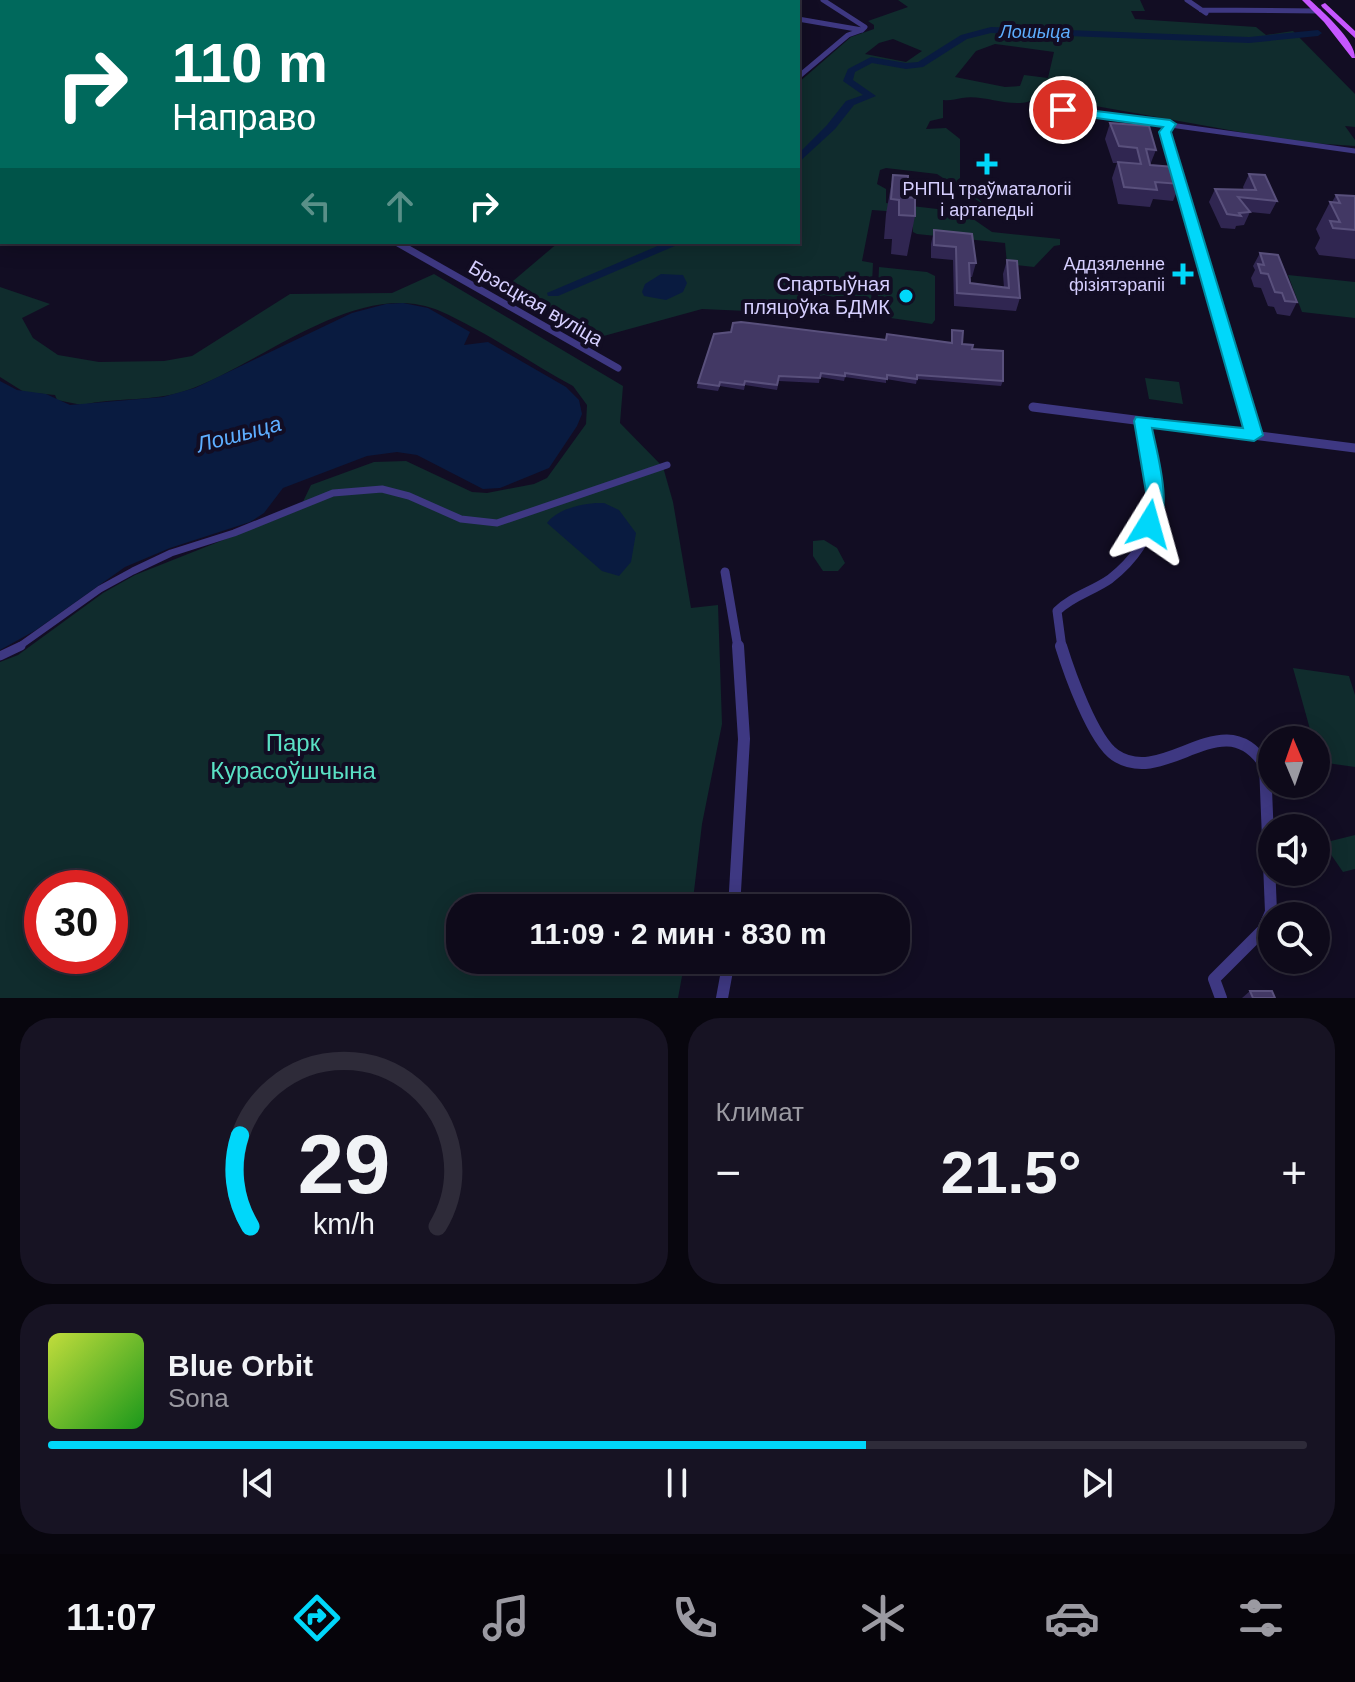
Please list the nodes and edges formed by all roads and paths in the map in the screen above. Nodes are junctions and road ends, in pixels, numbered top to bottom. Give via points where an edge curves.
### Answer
1 (823, 0) edge
2 (1187, 0) edge
3 (1306, 0) edge
4 (1319, 0) edge
5 (1201, 10) junction
6 (1319, 11) junction
7 (1209, 15) dead end
8 (800, 19) edge
9 (862, 30) junction
10 (1355, 36) edge
11 (1355, 56) edge
12 (800, 75) edge
13 (1063, 110) dead end
14 (1170, 124) junction
15 (1355, 151) edge
16 (400, 244) edge
17 (618, 368) dead end
18 (1033, 407) dead end
19 (1142, 421) junction
20 (1254, 435) junction
21 (1355, 448) edge
22 (667, 465) dead end
23 (725, 572) dead end
24 (0, 656) edge
25 (735, 894) edge
26 (726, 974) edge
27 (722, 998) edge
28 (1221, 998) edge

1 - 9 street via 859,22
2 - 5 street
3 - 6 main road
4 - 10 main road
5 - 6 street
5 - 7 street
6 - 11 main road
8 - 9 street
9 - 12 street via 848,35
13 - 14 street
14 - 15 street
14 - 20 street via 1165,132
16 - 17 street, Брэсцкая вуліца
18 - 19 street
19 - 20 street
19 - 28 street via 1156,498 1149,524 1126,564 1057,611 1057,633 1096,728 1115,756 1145,765 1237,740 1262,757 1271,912 1263,930 1214,979
20 - 21 street
22 - 24 street via 497,523 461,519 382,489 348,489 319,497 133,571
23 - 25 street via 745,701
26 - 27 street

